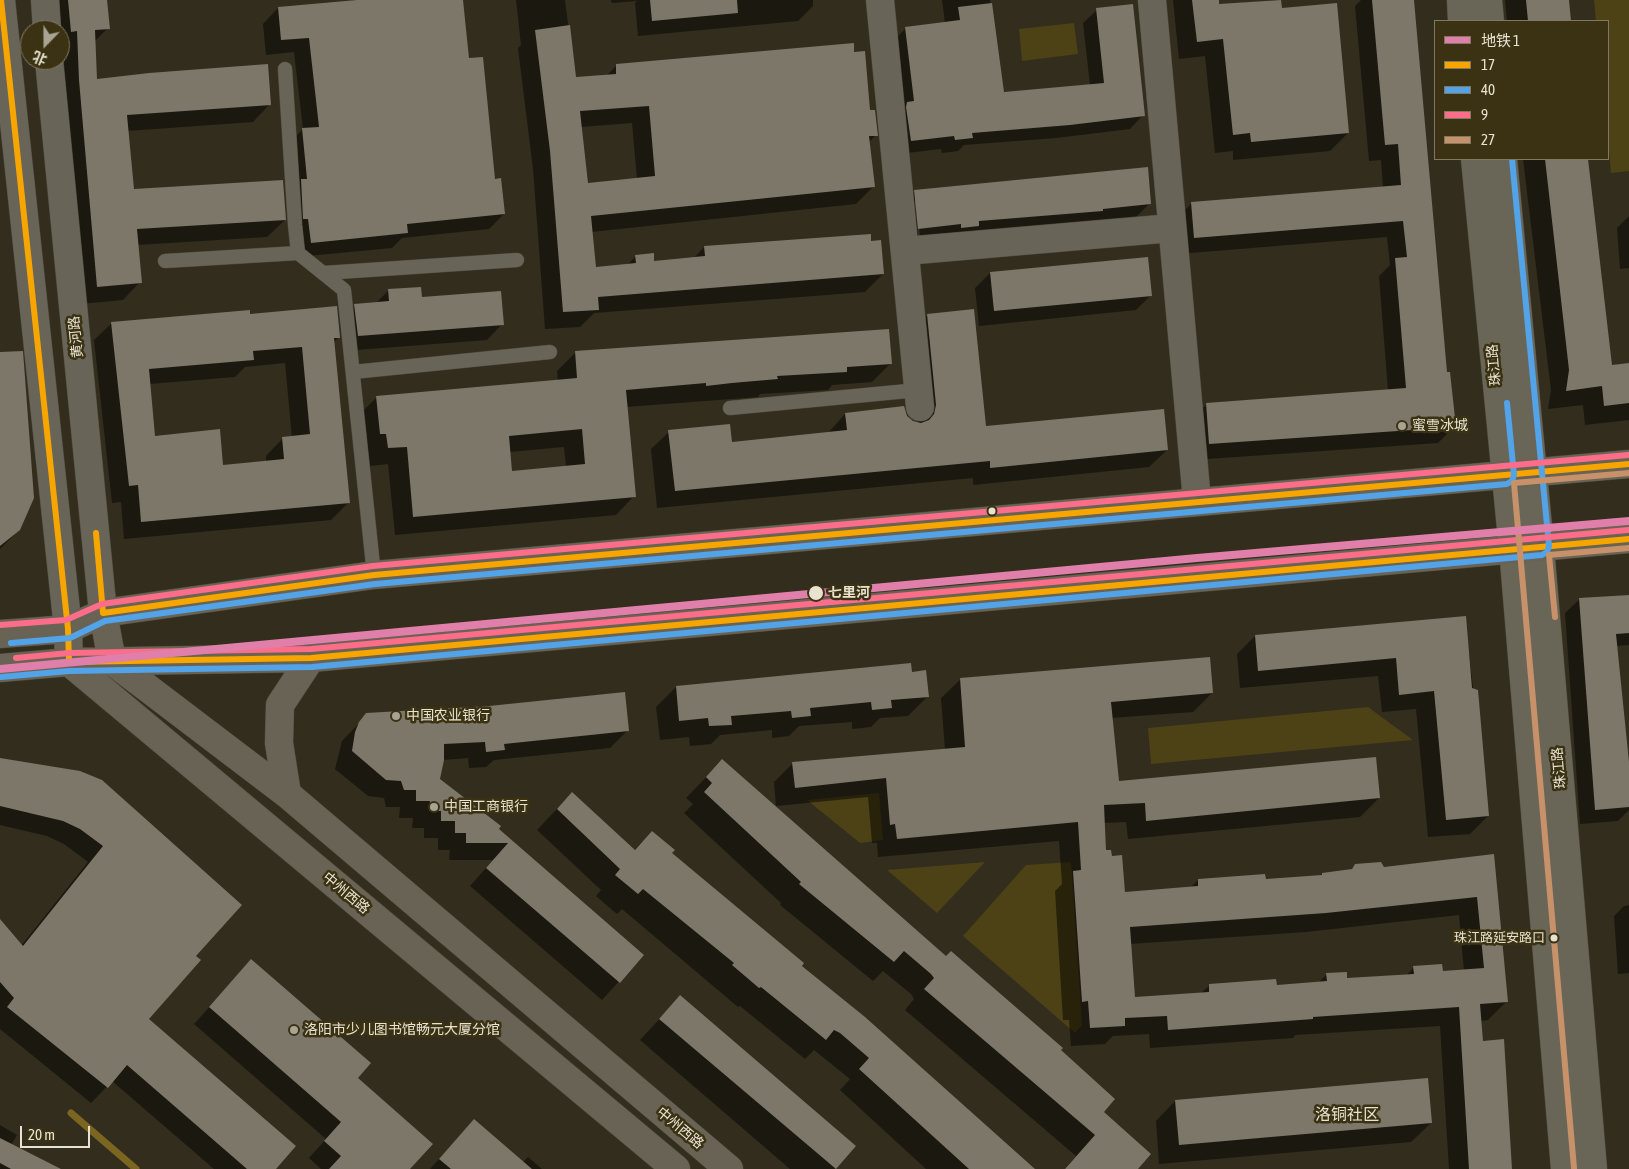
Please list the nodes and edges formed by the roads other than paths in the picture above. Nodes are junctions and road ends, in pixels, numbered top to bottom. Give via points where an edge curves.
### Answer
1 (1, 0) edge
2 (45, 0) edge
3 (1152, 0) edge
4 (1460, 0) edge
5 (1488, 0) edge
6 (888, 1) edge
7 (46, 20) edge
8 (1462, 20) edge
9 (1490, 20) edge
10 (4, 64) edge
11 (285, 69) dead end
12 (50, 70) edge
13 (1475, 160) edge
14 (1503, 160) edge
15 (1172, 228) junction
16 (904, 251) junction
17 (298, 253) junction
18 (517, 260) dead end
19 (165, 261) dead end
20 (324, 273) junction
21 (550, 352) dead end
22 (353, 372) junction
23 (919, 399) joint
24 (730, 408) dead end
25 (1629, 464) edge
26 (1533, 473) junction
27 (1505, 475) junction
28 (1196, 501) junction
29 (1629, 539) edge
30 (1540, 546) junction
31 (1512, 549) junction
32 (374, 575) junction
33 (104, 613) junction
34 (68, 629) junction
35 (0, 634) edge
36 (311, 658) junction
37 (112, 661) junction
38 (70, 662) junction
39 (0, 668) edge
40 (287, 794) junction
41 (676, 1169) edge
42 (729, 1169) edge
43 (1565, 1169) edge
44 (1593, 1169) edge

1 - 10 street
2 - 7 street
3 - 15 street
4 - 8 main road
5 - 9 main road
6 - 16 street
10 - 34 street
11 - 17 lane
12 - 33 street, 黄河路
13 - 27 main road, 珠江路
14 - 26 main road, 珠江路
15 - 16 street
15 - 28 street
16 - 23 street
17 - 19 lane
17 - 20 lane
18 - 20 lane
20 - 22 lane via 344,290
21 - 22 lane
22 - 32 lane
23 - 24 lane
25 - 26 main road
26 - 27 main road
26 - 30 main road, 珠江路
27 - 28 main road
27 - 31 main road, 珠江路
28 - 32 main road
29 - 30 main road
30 - 31 main road
30 - 44 main road, 珠江路
31 - 36 main road
31 - 43 main road, 珠江路
32 - 33 main road
33 - 34 main road
33 - 37 main road
34 - 35 main road
34 - 38 street
36 - 37 main road
36 - 40 main road via 280,705 279,743
37 - 38 main road
37 - 40 main road, 中州西路
38 - 39 main road
38 - 41 main road, 中州西路
40 - 42 main road, 中州西路

